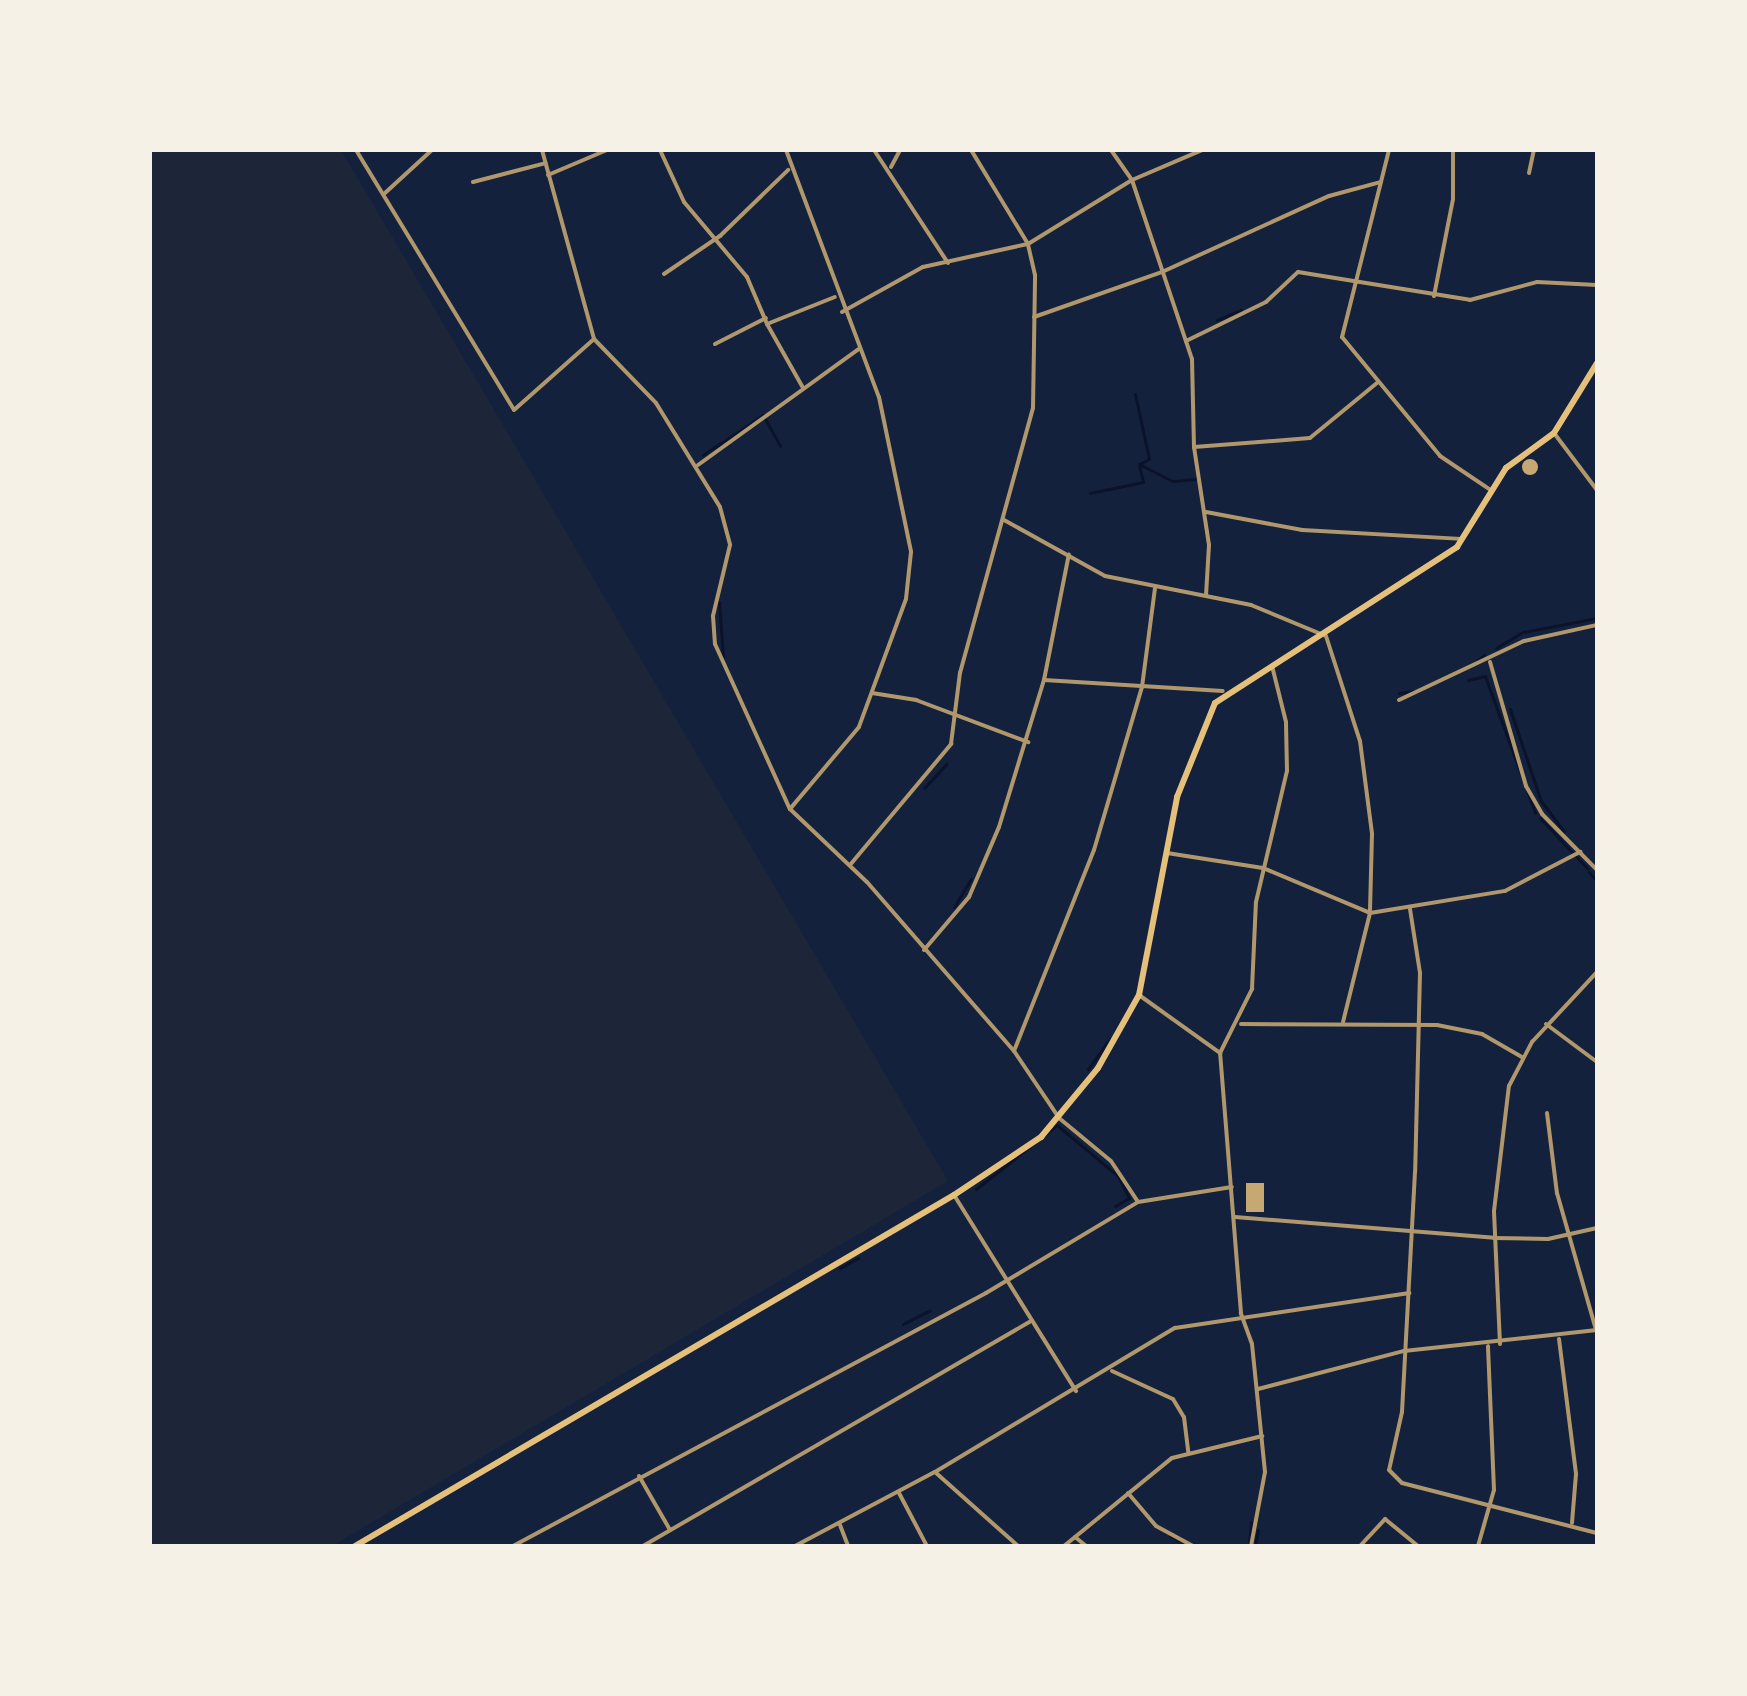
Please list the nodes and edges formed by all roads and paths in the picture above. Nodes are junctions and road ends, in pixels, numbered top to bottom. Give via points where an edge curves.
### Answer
1 (356, 150) edge
2 (432, 150) edge
3 (542, 150) edge
4 (607, 150) edge
5 (660, 150) edge
6 (786, 150) edge
7 (874, 150) edge
8 (900, 150) edge
9 (971, 150) edge
10 (1111, 150) edge
11 (1119, 150) edge
12 (1202, 150) edge
13 (1389, 150) edge
14 (1453, 150) edge
15 (1534, 150) edge
16 (1115, 156) junction
17 (546, 163) junction
18 (891, 167) junction
19 (788, 170) junction
20 (1529, 173) dead end
21 (548, 175) junction
22 (1132, 180) junction
23 (473, 182) dead end
24 (1381, 182) junction
25 (385, 193) junction
26 (720, 236) junction
27 (1028, 244) junction
28 (948, 263) junction
29 (1162, 272) junction
30 (664, 274) dead end
31 (1361, 281) junction
32 (1597, 285) edge
33 (1434, 296) junction
34 (835, 297) junction
35 (842, 312) junction
36 (1034, 317) junction
37 (766, 318) junction
38 (767, 324) junction
39 (594, 339) junction
40 (1186, 341) junction
41 (715, 344) dead end
42 (859, 349) junction
43 (1597, 363) edge
44 (1377, 383) junction
45 (803, 389) junction
46 (1554, 433) junction
47 (1194, 447) junction
48 (698, 465) junction
49 (1597, 490) edge
50 (1492, 491) junction
51 (1206, 512) junction
52 (1004, 520) junction
53 (1465, 539) junction
54 (1069, 554) junction
55 (1155, 588) junction
56 (1206, 596) junction
57 (1597, 625) edge
58 (1326, 636) junction
59 (1490, 662) junction
60 (1272, 666) junction
61 (1044, 680) junction
62 (1142, 687) junction
63 (1223, 691) junction
64 (872, 693) junction
65 (1399, 700) dead end
66 (958, 721) junction
67 (1028, 742) junction
68 (790, 809) junction
69 (1580, 852) junction
70 (1164, 853) junction
71 (850, 865) junction
72 (1263, 868) junction
73 (1597, 870) edge
74 (1410, 909) junction
75 (1370, 913) junction
76 (924, 950) junction
77 (1597, 972) edge
78 (1139, 995) junction
79 (1343, 1022) junction
80 (1241, 1024) junction
81 (1419, 1024) junction
82 (1546, 1024) junction
83 (1014, 1051) junction
84 (1220, 1053) junction
85 (1522, 1057) junction
86 (1597, 1062) edge
87 (1547, 1113) dead end
88 (1059, 1118) junction
89 (1232, 1187) junction
90 (954, 1195) junction
91 (1138, 1202) junction
92 (1235, 1217) junction
93 (1411, 1228) junction
94 (1597, 1228) edge
95 (1567, 1237) junction
96 (1494, 1238) junction
97 (1004, 1281) junction
98 (1409, 1293) junction
99 (1241, 1313) junction
100 (1030, 1322) junction
101 (1596, 1330) edge
102 (1559, 1339) junction
103 (1500, 1344) junction
104 (1488, 1346) junction
105 (1404, 1351) junction
106 (1112, 1371) junction
107 (1258, 1389) junction
108 (1076, 1391) junction
109 (1262, 1436) junction
110 (1188, 1452) junction
111 (935, 1472) junction
112 (639, 1476) junction
113 (899, 1493) junction
114 (1128, 1493) junction
115 (1492, 1503) junction
116 (1571, 1524) junction
117 (840, 1525) junction
118 (670, 1530) junction
119 (1597, 1533) edge
120 (1075, 1537) junction
121 (355, 1546) edge
122 (513, 1546) edge
123 (643, 1546) edge
124 (795, 1546) edge
125 (848, 1546) edge
126 (927, 1546) edge
127 (1018, 1546) edge
128 (1064, 1546) edge
129 (1086, 1546) edge
130 (1193, 1546) edge
131 (1251, 1546) edge
132 (1360, 1546) edge
133 (1418, 1546) edge
134 (1478, 1546) edge

1 - 25 street
2 - 25 street
3 - 17 street
4 - 21 street
5 - 26 street via 684,202
6 - 19 street
7 - 18 street
8 - 18 street
9 - 27 street
10 - 16 street
11 - 16 street
12 - 22 street
13 - 24 street
14 - 33 street via 1453,199
15 - 20 street
16 - 22 street
17 - 21 street
17 - 23 street
18 - 28 street
19 - 26 street
19 - 34 street
21 - 39 street
22 - 27 street
22 - 29 street
24 - 29 street via 1329,196
24 - 31 street
25 - 39 street via 514,410
26 - 30 street
26 - 37 street
27 - 28 street
27 - 36 street
28 - 35 street via 901,277
29 - 36 street
29 - 40 street
31 - 33 street
31 - 40 street via 1298,272 1266,302
31 - 44 street via 1342,337
32 - 33 street via 1537,282 1470,300
34 - 35 street
34 - 38 street
35 - 42 street
36 - 52 street via 1033,408
37 - 38 street
37 - 41 street
38 - 45 street
39 - 48 street via 656,403
40 - 47 street
42 - 45 street
42 - 64 street via 879,397 911,552 911,583
43 - 46 main road
44 - 47 street via 1310,438
44 - 50 street via 1440,456
45 - 48 street
46 - 49 street
46 - 50 main road via 1506,468
47 - 51 street
48 - 68 street via 730,545 713,616 715,644
50 - 53 main road
51 - 53 street via 1302,530
51 - 56 street
52 - 54 street
52 - 66 street via 960,673
53 - 58 main road
54 - 55 street via 1105,576
54 - 61 street
55 - 56 street
55 - 62 street
56 - 58 street via 1268,611
57 - 59 street via 1524,641
58 - 60 main road
58 - 75 street via 1360,741 1372,834
59 - 65 street
59 - 69 street via 1526,786 1542,814
60 - 63 main road
60 - 72 street via 1286,722 1287,771
61 - 62 street
61 - 67 street
62 - 63 street
62 - 83 street via 1094,850
63 - 70 main road via 1187,767
64 - 66 street via 916,700
64 - 68 street via 839,759
66 - 67 street
66 - 71 street via 941,762
67 - 76 street via 969,897
68 - 71 street
69 - 73 street
69 - 74 street via 1505,891
70 - 72 street
70 - 78 main road
71 - 76 street
72 - 75 street
72 - 80 street via 1256,962
74 - 75 street
74 - 81 street
75 - 79 street
76 - 83 street
77 - 82 street
78 - 84 street
78 - 88 main road via 1123,1030
79 - 80 street
79 - 81 street
80 - 84 street
81 - 85 street via 1482,1034
81 - 93 street
82 - 85 street
82 - 86 street
83 - 88 street
84 - 89 street
85 - 96 street via 1507,1102
87 - 95 street
88 - 90 main road
88 - 91 street via 1111,1161
89 - 91 street
89 - 92 street
90 - 97 street
90 - 121 main road
91 - 97 street
92 - 93 street
92 - 99 street
93 - 96 street
93 - 98 street
94 - 95 street
95 - 96 street
95 - 101 street
96 - 103 street
97 - 100 street
97 - 112 street
98 - 99 street
98 - 105 street
99 - 106 street via 1175,1328
99 - 107 street
100 - 108 street
100 - 118 street
101 - 102 street
102 - 103 street
102 - 116 street via 1576,1474
103 - 104 street
104 - 105 street
104 - 115 street
105 - 107 street
105 - 115 street via 1391,1475 1442,1495
106 - 108 street
106 - 110 street via 1173,1399 1184,1417
107 - 109 street
108 - 111 street
109 - 110 street
109 - 131 street via 1265,1472
110 - 114 street
111 - 113 street
111 - 127 street
112 - 118 street
112 - 122 street
113 - 117 street
113 - 126 street
114 - 120 street
114 - 130 street via 1156,1526
115 - 116 street
115 - 134 street
116 - 119 street
117 - 124 street
117 - 125 street
118 - 123 street
120 - 128 street
120 - 129 street
132 - 133 street via 1385,1519

